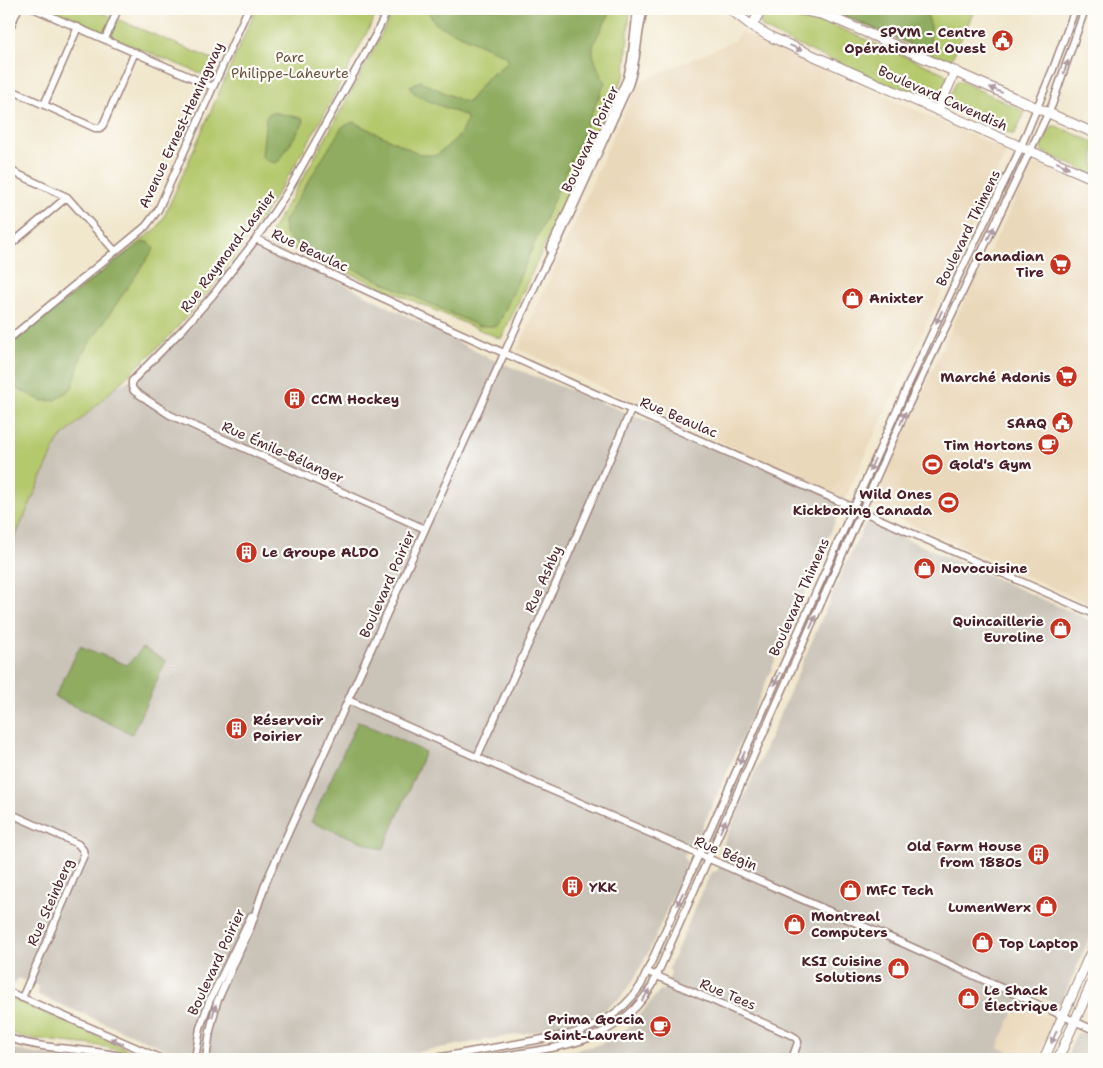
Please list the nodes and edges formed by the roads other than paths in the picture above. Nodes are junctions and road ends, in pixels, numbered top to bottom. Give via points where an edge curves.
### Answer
1 (18, 9) edge
2 (35, 9) edge
3 (118, 9) edge
4 (248, 9) edge
5 (388, 9) edge
6 (637, 9) edge
7 (644, 9) edge
8 (730, 9) edge
9 (761, 9) edge
10 (796, 9) edge
11 (1075, 9) edge
12 (1085, 9) edge
13 (752, 26) junction
14 (78, 27) junction
15 (9, 30) edge
16 (105, 39) junction
17 (135, 52) junction
18 (955, 71) junction
19 (213, 87) junction
20 (9, 89) edge
21 (44, 105) junction
22 (1037, 108) junction
23 (938, 110) junction
24 (1049, 113) junction
25 (1094, 133) edge
26 (1020, 147) junction
27 (1031, 151) junction
28 (9, 170) edge
29 (1094, 179) edge
30 (67, 197) junction
31 (256, 239) junction
32 (9, 245) edge
33 (115, 251) junction
34 (541, 273) junction
35 (9, 339) edge
36 (505, 352) junction
37 (134, 391) joint
38 (631, 410) junction
39 (854, 506) junction
40 (862, 510) junction
41 (425, 529) junction
42 (1094, 614) edge
43 (348, 700) junction
44 (756, 726) junction
45 (765, 730) junction
46 (477, 757) junction
47 (728, 790) junction
48 (737, 794) junction
49 (9, 813) edge
50 (699, 855) junction
51 (709, 859) junction
52 (256, 906) junction
53 (1094, 945) edge
54 (648, 972) junction
55 (657, 977) junction
56 (1094, 978) edge
57 (9, 992) edge
58 (22, 998) junction
59 (1063, 1016) junction
60 (1075, 1021) junction
61 (1094, 1030) edge
62 (9, 1038) edge
63 (483, 1050) junction
64 (132, 1059) edge
65 (162, 1059) edge
66 (195, 1059) edge
67 (206, 1059) edge
68 (430, 1059) edge
69 (486, 1059) edge
70 (792, 1059) edge
71 (1044, 1059) edge
72 (1058, 1059) edge

1 - 15 street
2 - 14 street
3 - 16 street
4 - 19 street, Avenue Ernest-Hemingway
5 - 31 street, Rue Raymond-Lasnier via 288,191
6 - 34 street, Boulevard Poirier via 627,78 559,225
7 - 34 street, Boulevard Poirier via 629,85
8 - 13 main road, Boulevard Cavendish
9 - 13 main road
10 - 18 main road, Boulevard Cavendish via 834,19
11 - 22 street, Boulevard Thimens
24 -> 12 street, Boulevard Thimens
13 -> 23 main road, Boulevard Cavendish
14 - 16 street
14 - 21 street
16 - 17 street
17 - 19 street
17 - 21 street via 100,128
22 -> 18 main road, Boulevard Cavendish
18 - 23 main road
19 - 33 street, Avenue Ernest-Hemingway via 158,210 146,226
20 - 21 street
22 - 24 main road, Boulevard Cavendish
22 - 26 street, Boulevard Thimens
23 - 26 main road, Boulevard Cavendish
24 - 25 main road, Boulevard Cavendish
24 - 27 street, Boulevard Thimens
26 - 27 main road, Boulevard Cavendish
26 -> 39 street, Boulevard Thimens
27 -> 29 main road, Boulevard Cavendish
40 -> 27 street, Boulevard Thimens via 924,372
28 - 30 street
30 - 32 street
30 - 33 street
31 - 36 street, Rue Beaulac
31 - 37 street, Rue Raymond-Lasnier via 183,330 132,381
33 - 35 street, Avenue Ernest-Hemingway
34 - 36 street, Boulevard Poirier
36 - 38 street, Rue Beaulac
36 - 41 street, Boulevard Poirier
37 - 41 street, Rue Émile-Bélanger via 170,415
38 - 39 street, Rue Beaulac
38 - 46 street, Rue Ashby
39 - 40 street, Rue Beaulac
39 -> 44 street, Boulevard Thimens
40 - 42 street, Rue Beaulac
45 -> 40 street, Boulevard Thimens
41 - 43 street, Boulevard Poirier
43 - 46 street, Rue Bégin
43 - 52 street, Boulevard Poirier
44 - 45 street
44 -> 47 street, Boulevard Thimens
45 - 48 street, Boulevard Thimens
46 - 50 street, Rue Bégin
47 - 48 street
47 - 50 street, Boulevard Thimens
51 -> 48 street, Boulevard Thimens
49 - 58 street, Rue Steinberg via 78,844 84,855
50 - 51 street, Rue Bégin
50 -> 54 street, Boulevard Thimens
51 - 55 street, Boulevard Thimens
51 - 59 street, Rue Bégin
52 - 66 street, Boulevard Poirier via 209,1002 200,1028
67 -> 52 street, Boulevard Poirier via 217,1002 251,926
53 - 59 main road
54 - 55 street, Rue Tees
54 - 63 street, Boulevard Thimens via 626,1004 598,1025 572,1034
69 -> 55 street, Boulevard Thimens via 567,1045 600,1034 633,1011
55 - 70 street, Rue Tees via 791,1034 797,1041
56 - 60 main road
57 - 58 street
65 -> 58 street
59 - 60 street, Rue Bégin
59 -> 71 main road
60 - 61 street, Rue Bégin
60 - 72 main road
62 - 64 street via 48,1048 96,1051
63 - 68 street, Boulevard Thimens
63 - 69 street

